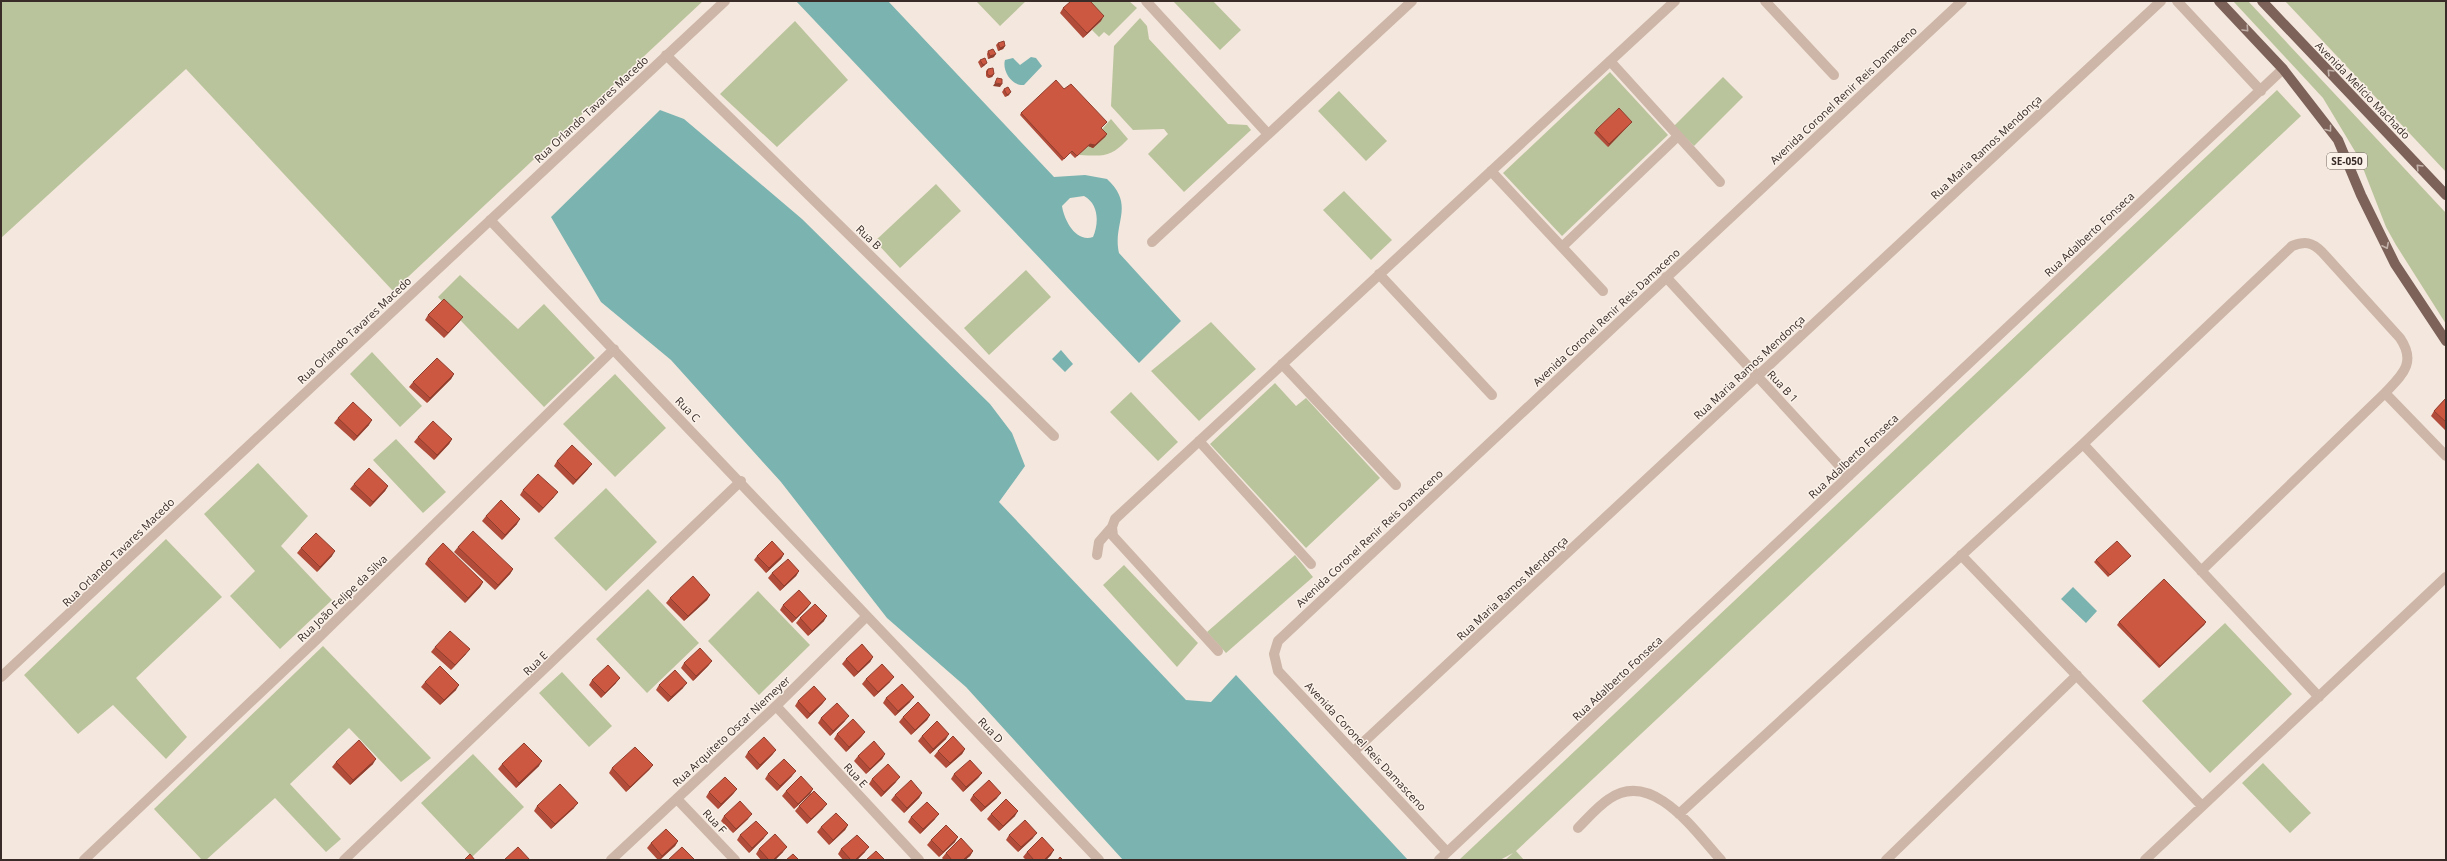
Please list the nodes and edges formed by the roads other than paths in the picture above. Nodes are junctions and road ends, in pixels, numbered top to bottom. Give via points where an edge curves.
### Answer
1 (725, 1) edge
2 (1412, 1) edge
3 (1675, 1) edge
4 (1765, 1) edge
5 (1962, 1) edge
6 (2161, 1) edge
7 (2177, 1) edge
8 (2219, 1) edge
9 (2262, 1) edge
10 (1149, 2) edge
11 (666, 55) junction
12 (1610, 61) junction
13 (2283, 69) junction
14 (1834, 75) dead end
15 (2260, 91) junction
16 (1268, 134) junction
17 (1678, 136) junction
18 (1491, 171) junction
19 (1720, 182) dead end
20 (2446, 195) edge
21 (490, 220) junction
22 (1152, 242) dead end
23 (1562, 247) junction
24 (1379, 274) junction
25 (1666, 276) junction
26 (1603, 291) dead end
27 (2446, 341) edge
28 (614, 349) junction
29 (1282, 364) junction
30 (1758, 376) junction
31 (2385, 393) junction
32 (1492, 395) dead end
33 (1054, 436) dead end
34 (1199, 441) junction
35 (2083, 444) junction
36 (2446, 456) edge
37 (1849, 476) junction
38 (741, 481) junction
39 (1396, 485) dead end
40 (1112, 527) junction
41 (1097, 555) dead end
42 (1961, 555) junction
43 (1311, 564) dead end
44 (2201, 571) junction
45 (2446, 577) edge
46 (866, 617) junction
47 (1218, 651) dead end
48 (1274, 654) joint
49 (2077, 675) junction
50 (1, 677) edge
51 (2319, 697) junction
52 (776, 706) junction
53 (1354, 751) junction
54 (677, 799) junction
55 (2202, 806) junction
56 (1679, 814) junction
57 (1578, 828) dead end
58 (1448, 852) junction
59 (84, 860) edge
60 (344, 860) edge
61 (611, 860) edge
62 (735, 860) edge
63 (919, 860) edge
64 (1099, 860) edge
65 (1439, 860) edge
66 (1721, 860) edge
67 (1886, 860) edge
68 (2144, 860) edge

1 - 11 street, Rua Orlando Tavares Macedo
2 - 16 street
3 - 12 street
4 - 14 street
5 - 25 street, Avenida Coronel Renir Reis Damaceno
6 - 30 street, Rua Maria Ramos Mendonça
7 - 15 street
8 -> 13 main road, SE-050
20 -> 9 main road, Avenida Melício Machado
10 - 16 street
11 - 21 street, Rua Orlando Tavares Macedo
11 - 33 street, Rua B
12 - 17 street
12 - 18 street
13 - 15 street, Rua Adalberto Fonseca
13 -> 27 main road, SE-050 via 2338,140 2361,195 2395,264
15 - 37 street, Rua Adalberto Fonseca
16 - 22 street
17 - 19 street
17 - 23 street
18 - 23 street
18 - 24 street
21 - 28 street, Rua C
21 - 50 street, Rua Orlando Tavares Macedo
23 - 26 street
24 - 29 street
24 - 32 street
25 - 30 street, Rua B 1
25 - 48 street, Avenida Coronel Renir Reis Damaceno via 1283,635
28 - 38 street, Rua C
28 - 59 street, Rua João Felipe da Silva via 316,641
29 - 34 street
29 - 39 street
30 - 37 street, Rua B 1
30 - 53 street, Rua Maria Ramos Mendonça
31 - 35 street via 2406,367 2406,346 2318,248 2308,243 2300,243 2292,246
31 - 36 street
31 - 44 street
34 - 40 street via 1115,519
34 - 43 street
35 - 42 street
35 - 44 street
37 - 58 street, Rua Adalberto Fonseca
38 - 46 street, Rua C
38 - 60 street, Rua E
40 - 41 street via 1099,542
40 - 47 street via 1113,536
42 - 49 street
42 - 56 street
44 - 51 street
45 - 51 street
46 - 52 street, Rua Arquiteto Oscar Niemeyer
46 - 64 street, Rua D
48 - 53 street, Avenida Coronel Reis Damasceno via 1278,671
49 - 55 street
49 - 67 street
51 - 55 street
52 - 54 street, Rua Arquiteto Oscar Niemeyer
52 - 63 street, Rua E
53 - 58 street, Avenida Coronel Reis Damasceno
54 - 61 street, Rua Arquiteto Oscar Niemeyer
54 - 62 street, Rua F
55 - 68 street
56 - 57 street via 1658,797 1634,792 1610,798
56 - 66 street
58 - 65 street, Rua Adalberto Fonseca

